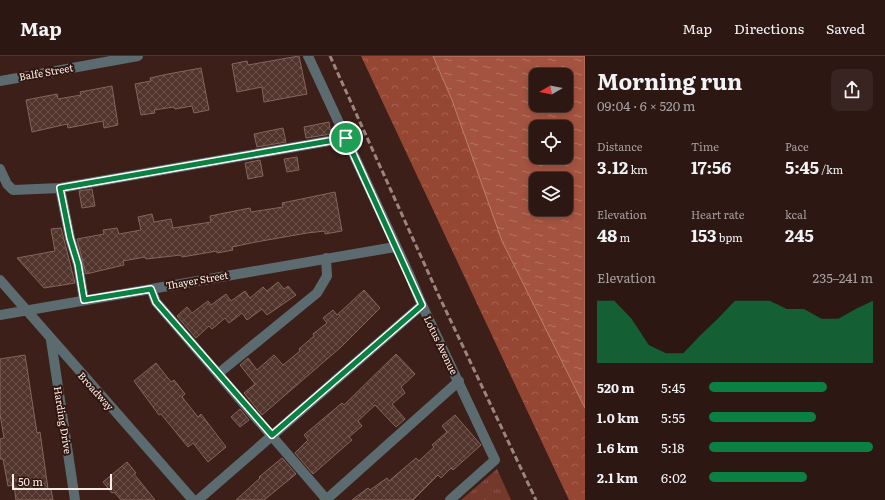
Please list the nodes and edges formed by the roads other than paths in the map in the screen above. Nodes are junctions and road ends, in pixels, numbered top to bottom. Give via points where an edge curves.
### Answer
1 (138, 56) edge
2 (308, 56) edge
3 (0, 81) edge
4 (346, 138) junction
5 (0, 169) edge
6 (60, 188) junction
7 (395, 247) junction
8 (326, 258) junction
9 (0, 280) edge
10 (151, 289) junction
11 (84, 300) junction
12 (422, 305) junction
13 (26, 310) junction
14 (0, 315) edge
15 (51, 340) junction
16 (218, 373) junction
17 (459, 381) junction
18 (272, 435) junction
19 (75, 500) edge
20 (193, 500) edge
21 (198, 500) edge
22 (327, 500) edge
23 (450, 500) edge

1 - 3 street, Balfe Street
2 - 4 street, Lotus Avenue
4 - 6 street
4 - 7 street, Lotus Avenue
5 - 6 street via 6,184 13,190
6 - 11 street
7 - 8 street, Thayer Street
7 - 12 street, Lotus Avenue
8 - 10 street, Thayer Street
8 - 16 street via 327,276 317,293
9 - 13 street, Broadway
10 - 11 street, Thayer Street
10 - 16 street via 156,302
11 - 13 street, Thayer Street
12 - 17 street, Lotus Avenue
12 - 18 street
13 - 14 street, Thayer Street
13 - 15 street, Broadway
15 - 19 street, Harding Drive
15 - 20 street, Broadway
16 - 18 street
17 - 22 street
17 - 23 street, Lotus Avenue via 495,460
18 - 21 street
18 - 22 street

